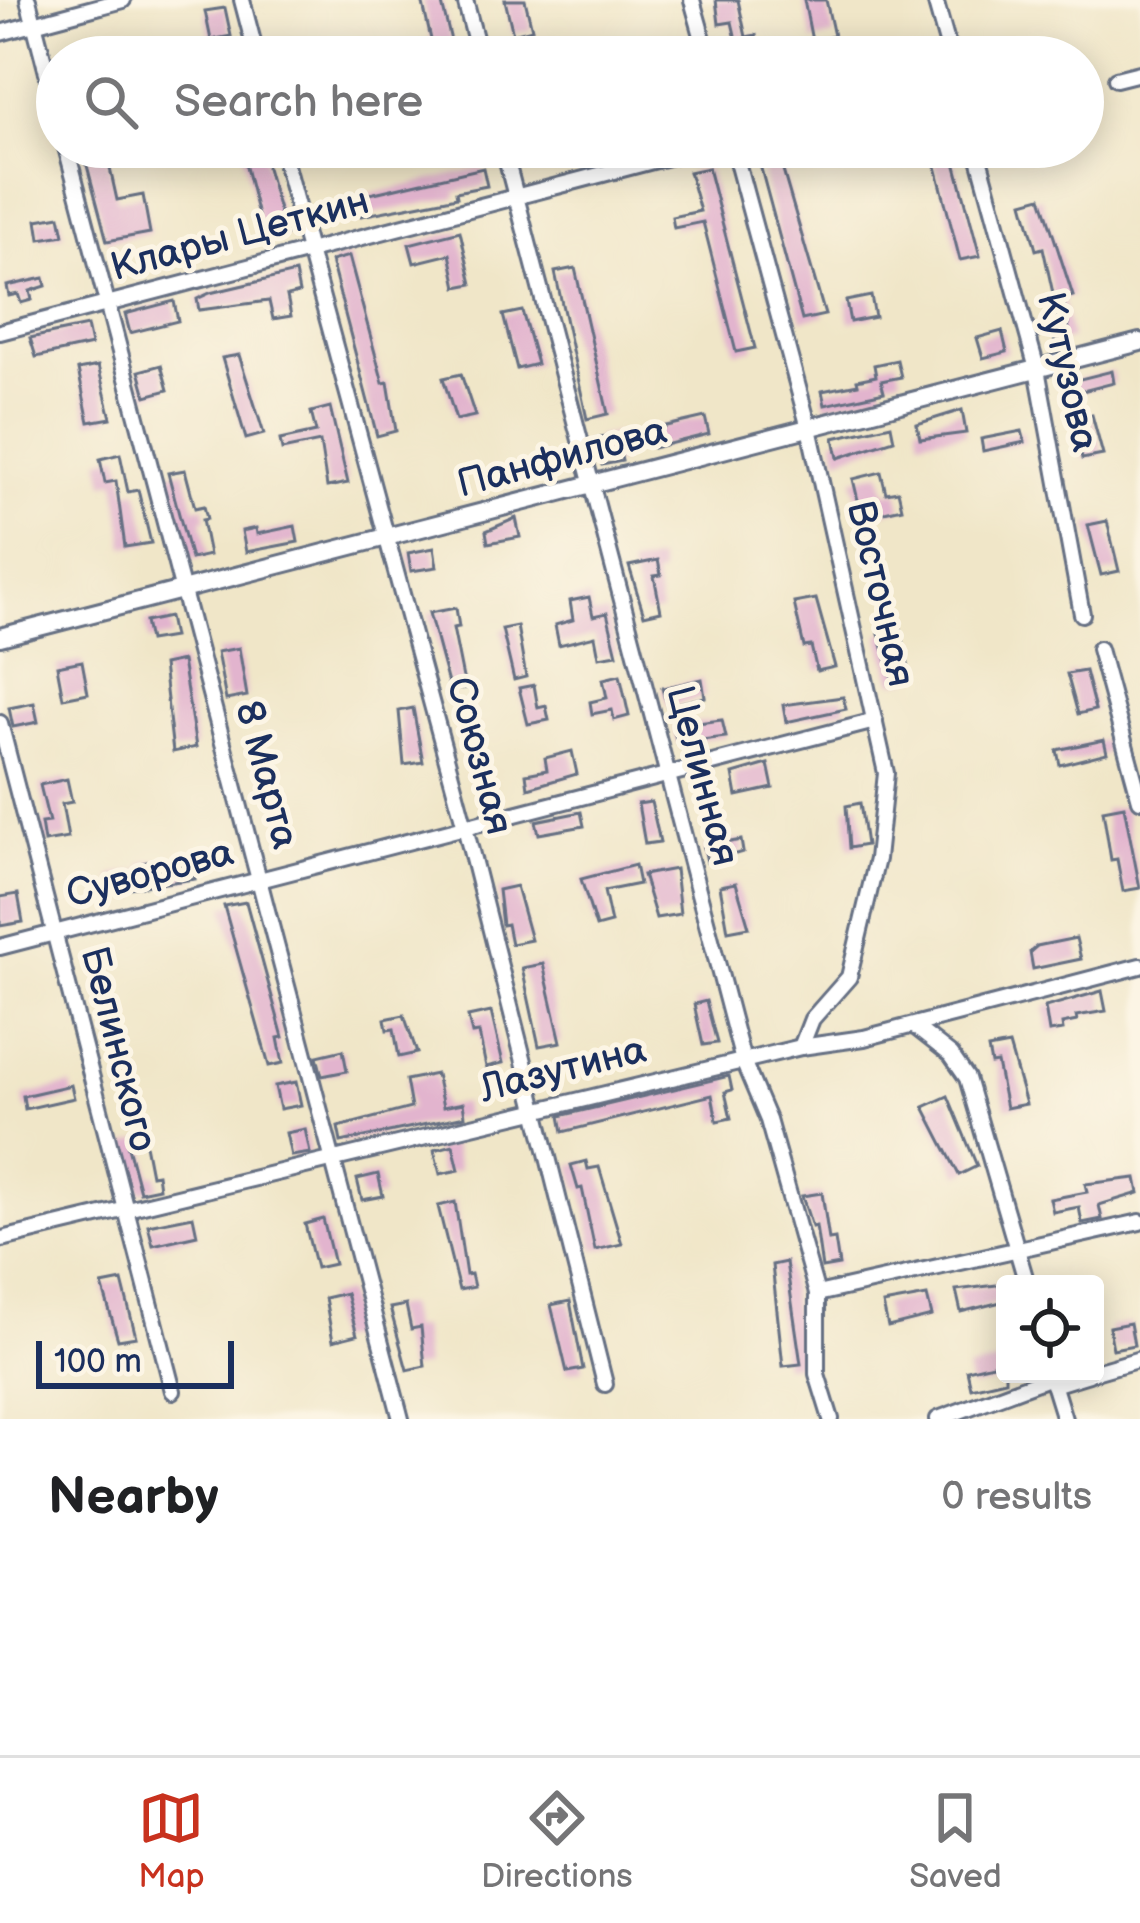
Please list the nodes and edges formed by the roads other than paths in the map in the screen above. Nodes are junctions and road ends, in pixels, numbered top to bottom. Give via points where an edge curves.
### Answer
1 (28, 0) edge
2 (123, 0) edge
3 (242, 0) edge
4 (465, 0) edge
5 (692, 0) edge
6 (935, 0) edge
7 (34, 24) junction
8 (0, 33) edge
9 (37, 36) edge
10 (251, 36) edge
11 (474, 36) edge
12 (702, 36) edge
13 (945, 36) edge
14 (1140, 73) edge
15 (1116, 80) dead end
16 (72, 168) edge
17 (287, 168) edge
18 (508, 168) edge
19 (626, 168) edge
20 (739, 168) edge
21 (982, 168) edge
22 (516, 197) junction
23 (309, 251) junction
24 (108, 304) junction
25 (0, 332) edge
26 (1140, 342) edge
27 (1037, 369) junction
28 (809, 428) junction
29 (592, 484) junction
30 (385, 538) junction
31 (183, 590) junction
32 (1082, 614) dead end
33 (0, 637) edge
34 (1099, 650) dead end
35 (875, 721) junction
36 (0, 723) edge
37 (668, 774) junction
38 (1140, 800) edge
39 (465, 826) junction
40 (260, 880) junction
41 (54, 933) junction
42 (0, 947) edge
43 (1140, 966) edge
44 (914, 1026) junction
45 (801, 1047) junction
46 (743, 1061) junction
47 (538, 1110) junction
48 (333, 1160) junction
49 (126, 1210) junction
50 (1140, 1222) edge
51 (2, 1239) edge
52 (1018, 1252) junction
53 (1024, 1275) edge
54 (817, 1294) junction
55 (1140, 1359) edge
56 (1104, 1370) edge
57 (1038, 1383) edge
58 (1053, 1383) edge
59 (605, 1384) dead end
60 (173, 1391) dead end
61 (401, 1419) edge
62 (831, 1419) edge
63 (938, 1419) edge
64 (1064, 1419) edge

1 - 7 street
2 - 7 street
3 - 10 street
4 - 11 street
5 - 12 street
6 - 13 street
7 - 8 street
7 - 9 street
14 - 15 street
16 - 24 street, 8 Марта
17 - 23 street, Союзная
18 - 22 street, Целинная
19 - 22 street, Клары Цеткин
20 - 28 street, Восточная
21 - 27 street, Кутузова
22 - 23 street, Клары Цеткин
22 - 29 street, Целинная
23 - 24 street, Клары Цеткин
23 - 30 street, Союзная
24 - 25 street, Клары Цеткин
24 - 31 street, 8 Марта
26 - 27 street, Панфилова
27 - 28 street, Панфилова
27 - 32 street, Кутузова
28 - 29 street, Панфилова
28 - 35 street, Восточная
29 - 30 street, Панфилова
29 - 37 street, Целинная
30 - 31 street, Панфилова
30 - 39 street, Союзная
31 - 33 street, Панфилова
31 - 40 street, 8 Марта
34 - 38 street
35 - 37 street, Суворова
35 - 45 street, Восточная via 886,773 877,860 849,977 812,1019
36 - 41 street, Белинского
37 - 39 street, Суворова
37 - 46 street, Целинная
39 - 40 street, Суворова
39 - 47 street, Союзная
40 - 41 street, Суворова
40 - 48 street, 8 Марта
41 - 42 street, Суворова
41 - 49 street, Белинского
43 - 44 street, Лазутина
44 - 45 street, Лазутина
44 - 52 street via 968,1078
45 - 46 street, Лазутина
46 - 47 street, Лазутина
46 - 54 street, Целинная
47 - 48 street, Лазутина
47 - 59 street, Союзная
48 - 49 street, Лазутина
48 - 61 street, 8 Марта
49 - 51 street, Лазутина
49 - 60 street, Белинского
50 - 52 street
52 - 53 street
52 - 54 street
54 - 62 street, Целинная via 817,1374
55 - 56 street
57 - 63 street
58 - 64 street

